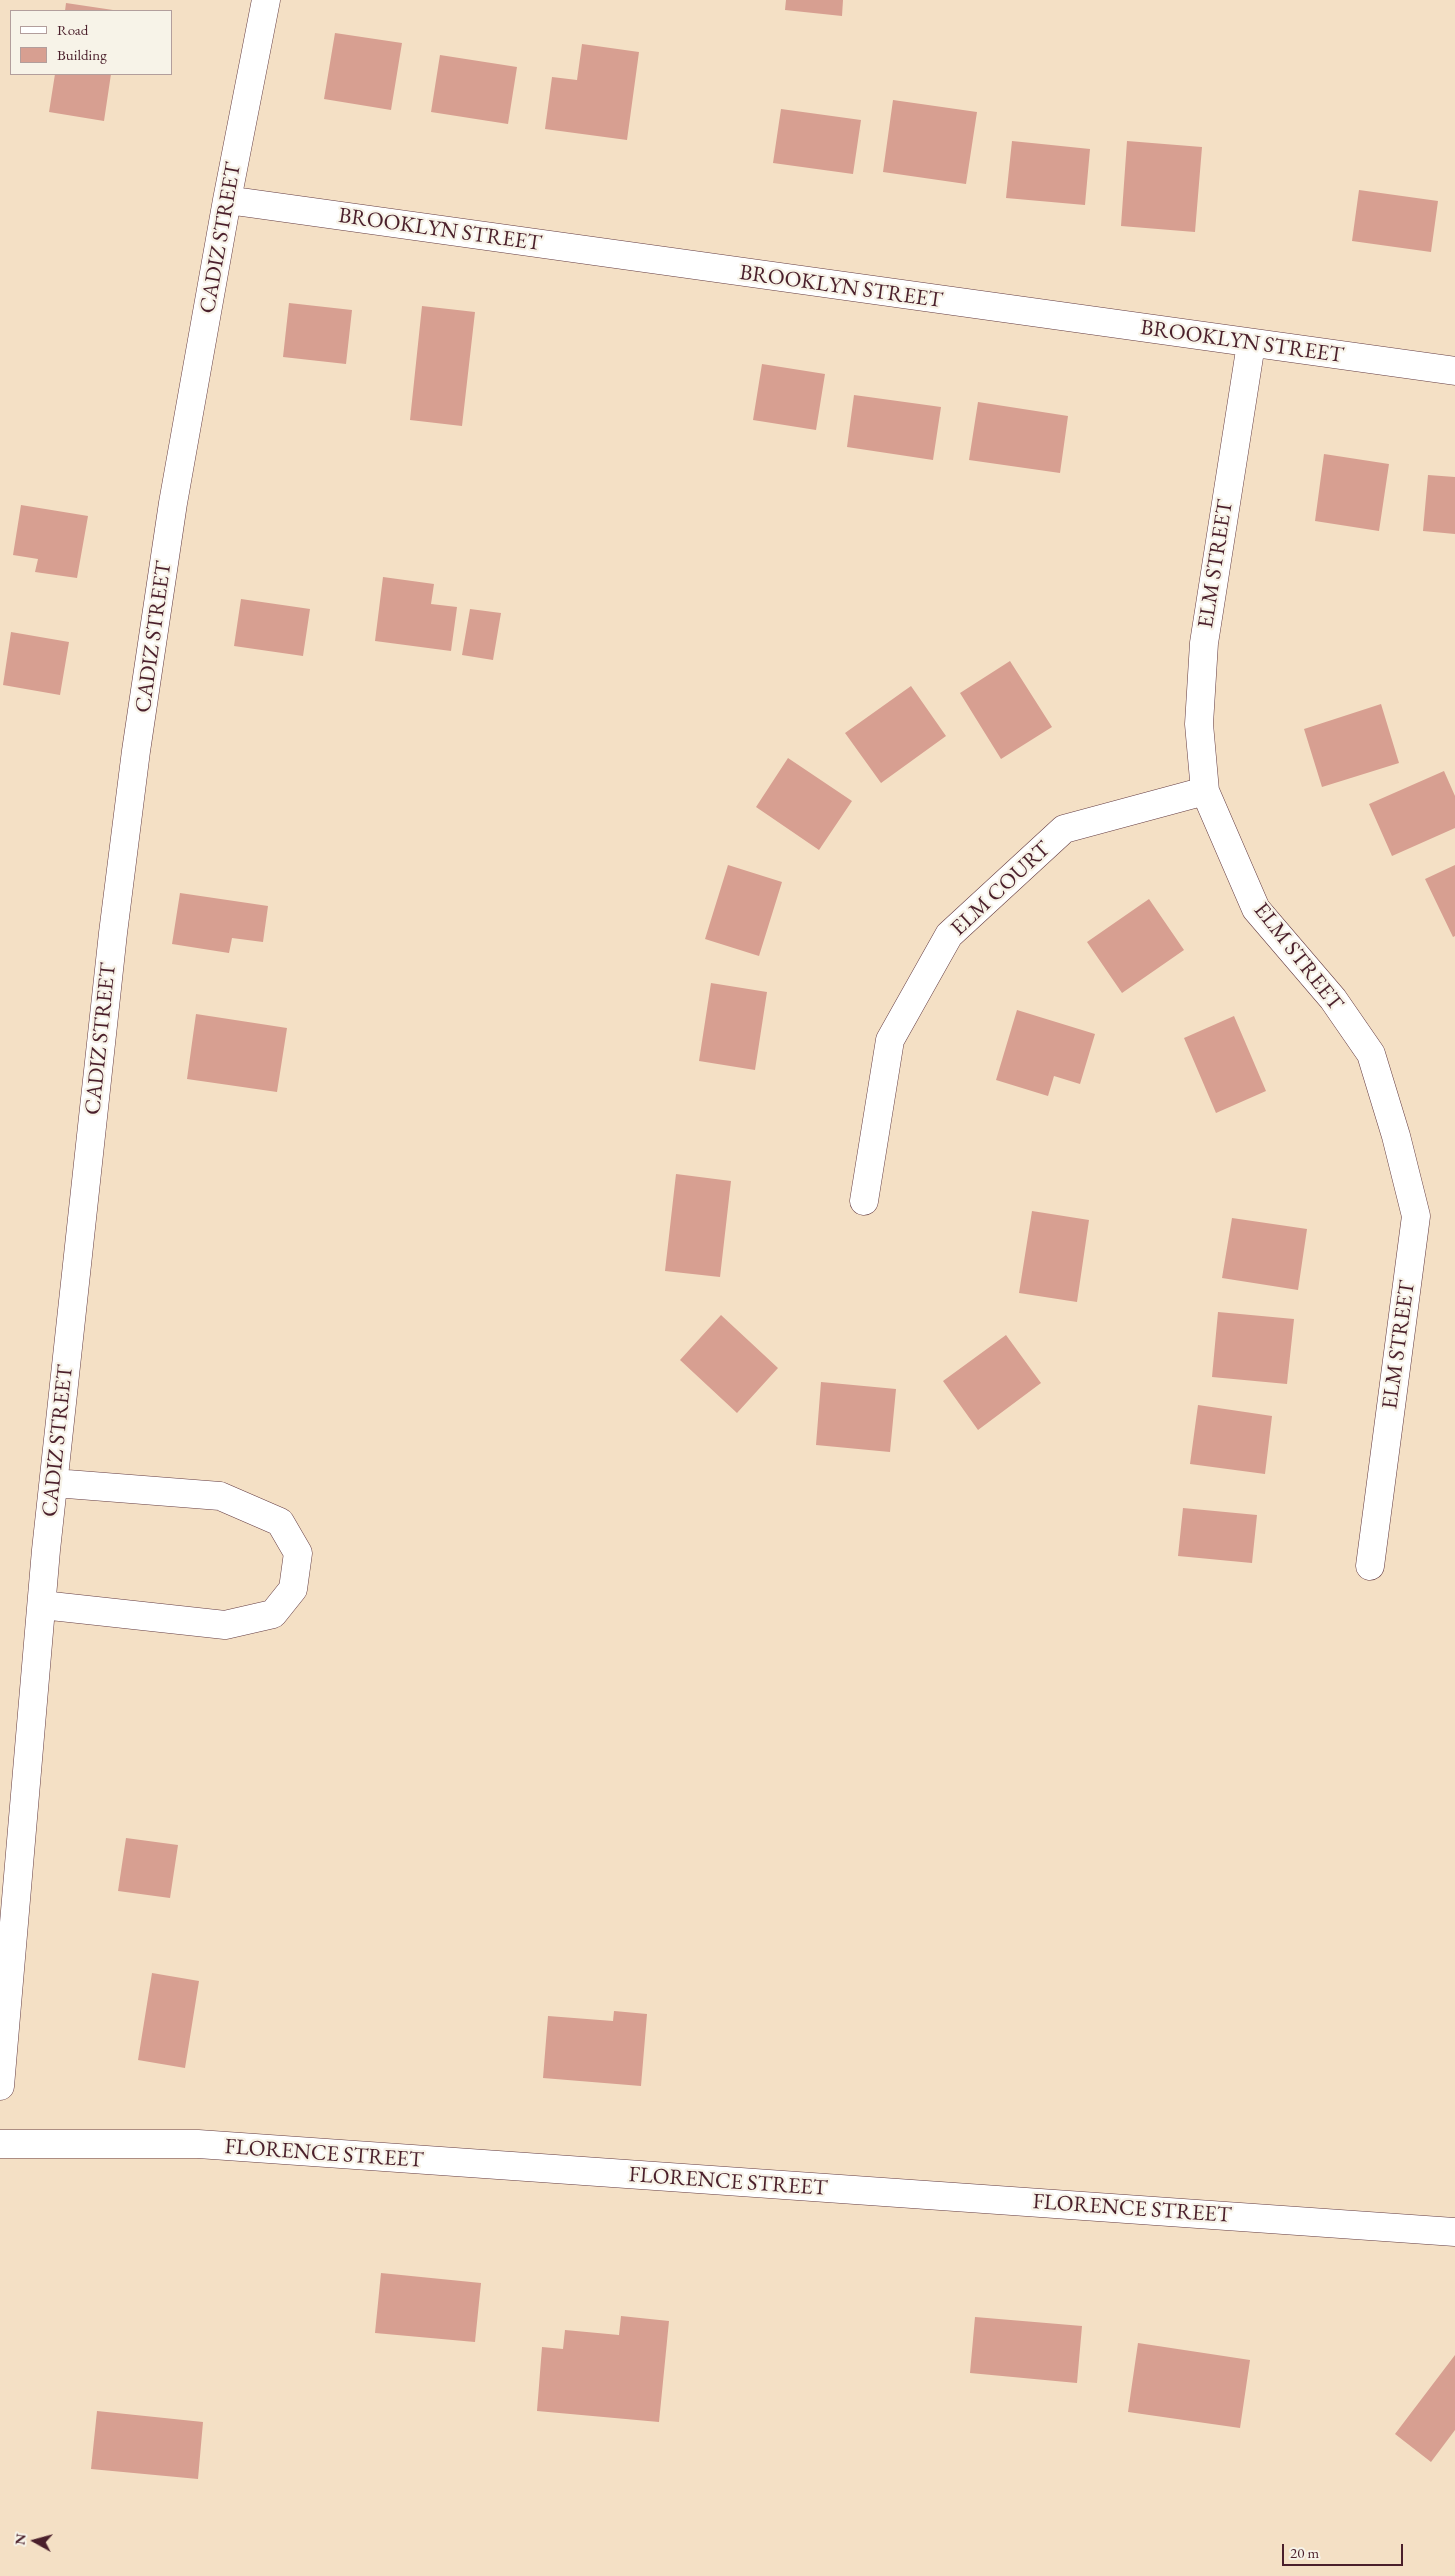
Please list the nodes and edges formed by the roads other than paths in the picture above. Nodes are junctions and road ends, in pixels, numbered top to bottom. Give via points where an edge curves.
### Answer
1 (266, 0) edge
2 (227, 200) junction
3 (1251, 344) junction
4 (1455, 371) edge
5 (1205, 791) junction
6 (864, 1201) dead end
7 (54, 1483) junction
8 (1370, 1566) dead end
9 (42, 1605) junction
10 (0, 2086) edge
11 (0, 2144) edge
12 (1455, 2232) edge

1 - 2 street, CADIZ STREET
2 - 3 street, BROOKLYN STREET
2 - 7 street, CADIZ STREET via 174,503 136,751 113,933
3 - 4 street, BROOKLYN STREET
3 - 5 street, ELM STREET via 1204,643 1199,724
5 - 6 street, ELM COURT via 1064,830 949,935 890,1040
5 - 8 street, ELM STREET via 1256,909 1333,999 1371,1054 1416,1216
7 - 9 street, CADIZ STREET
7 - 9 street via 220,1496 280,1522 298,1553 293,1589 273,1614 225,1625
9 - 10 street, CADIZ STREET
11 - 12 street, FLORENCE STREET via 198,2144

